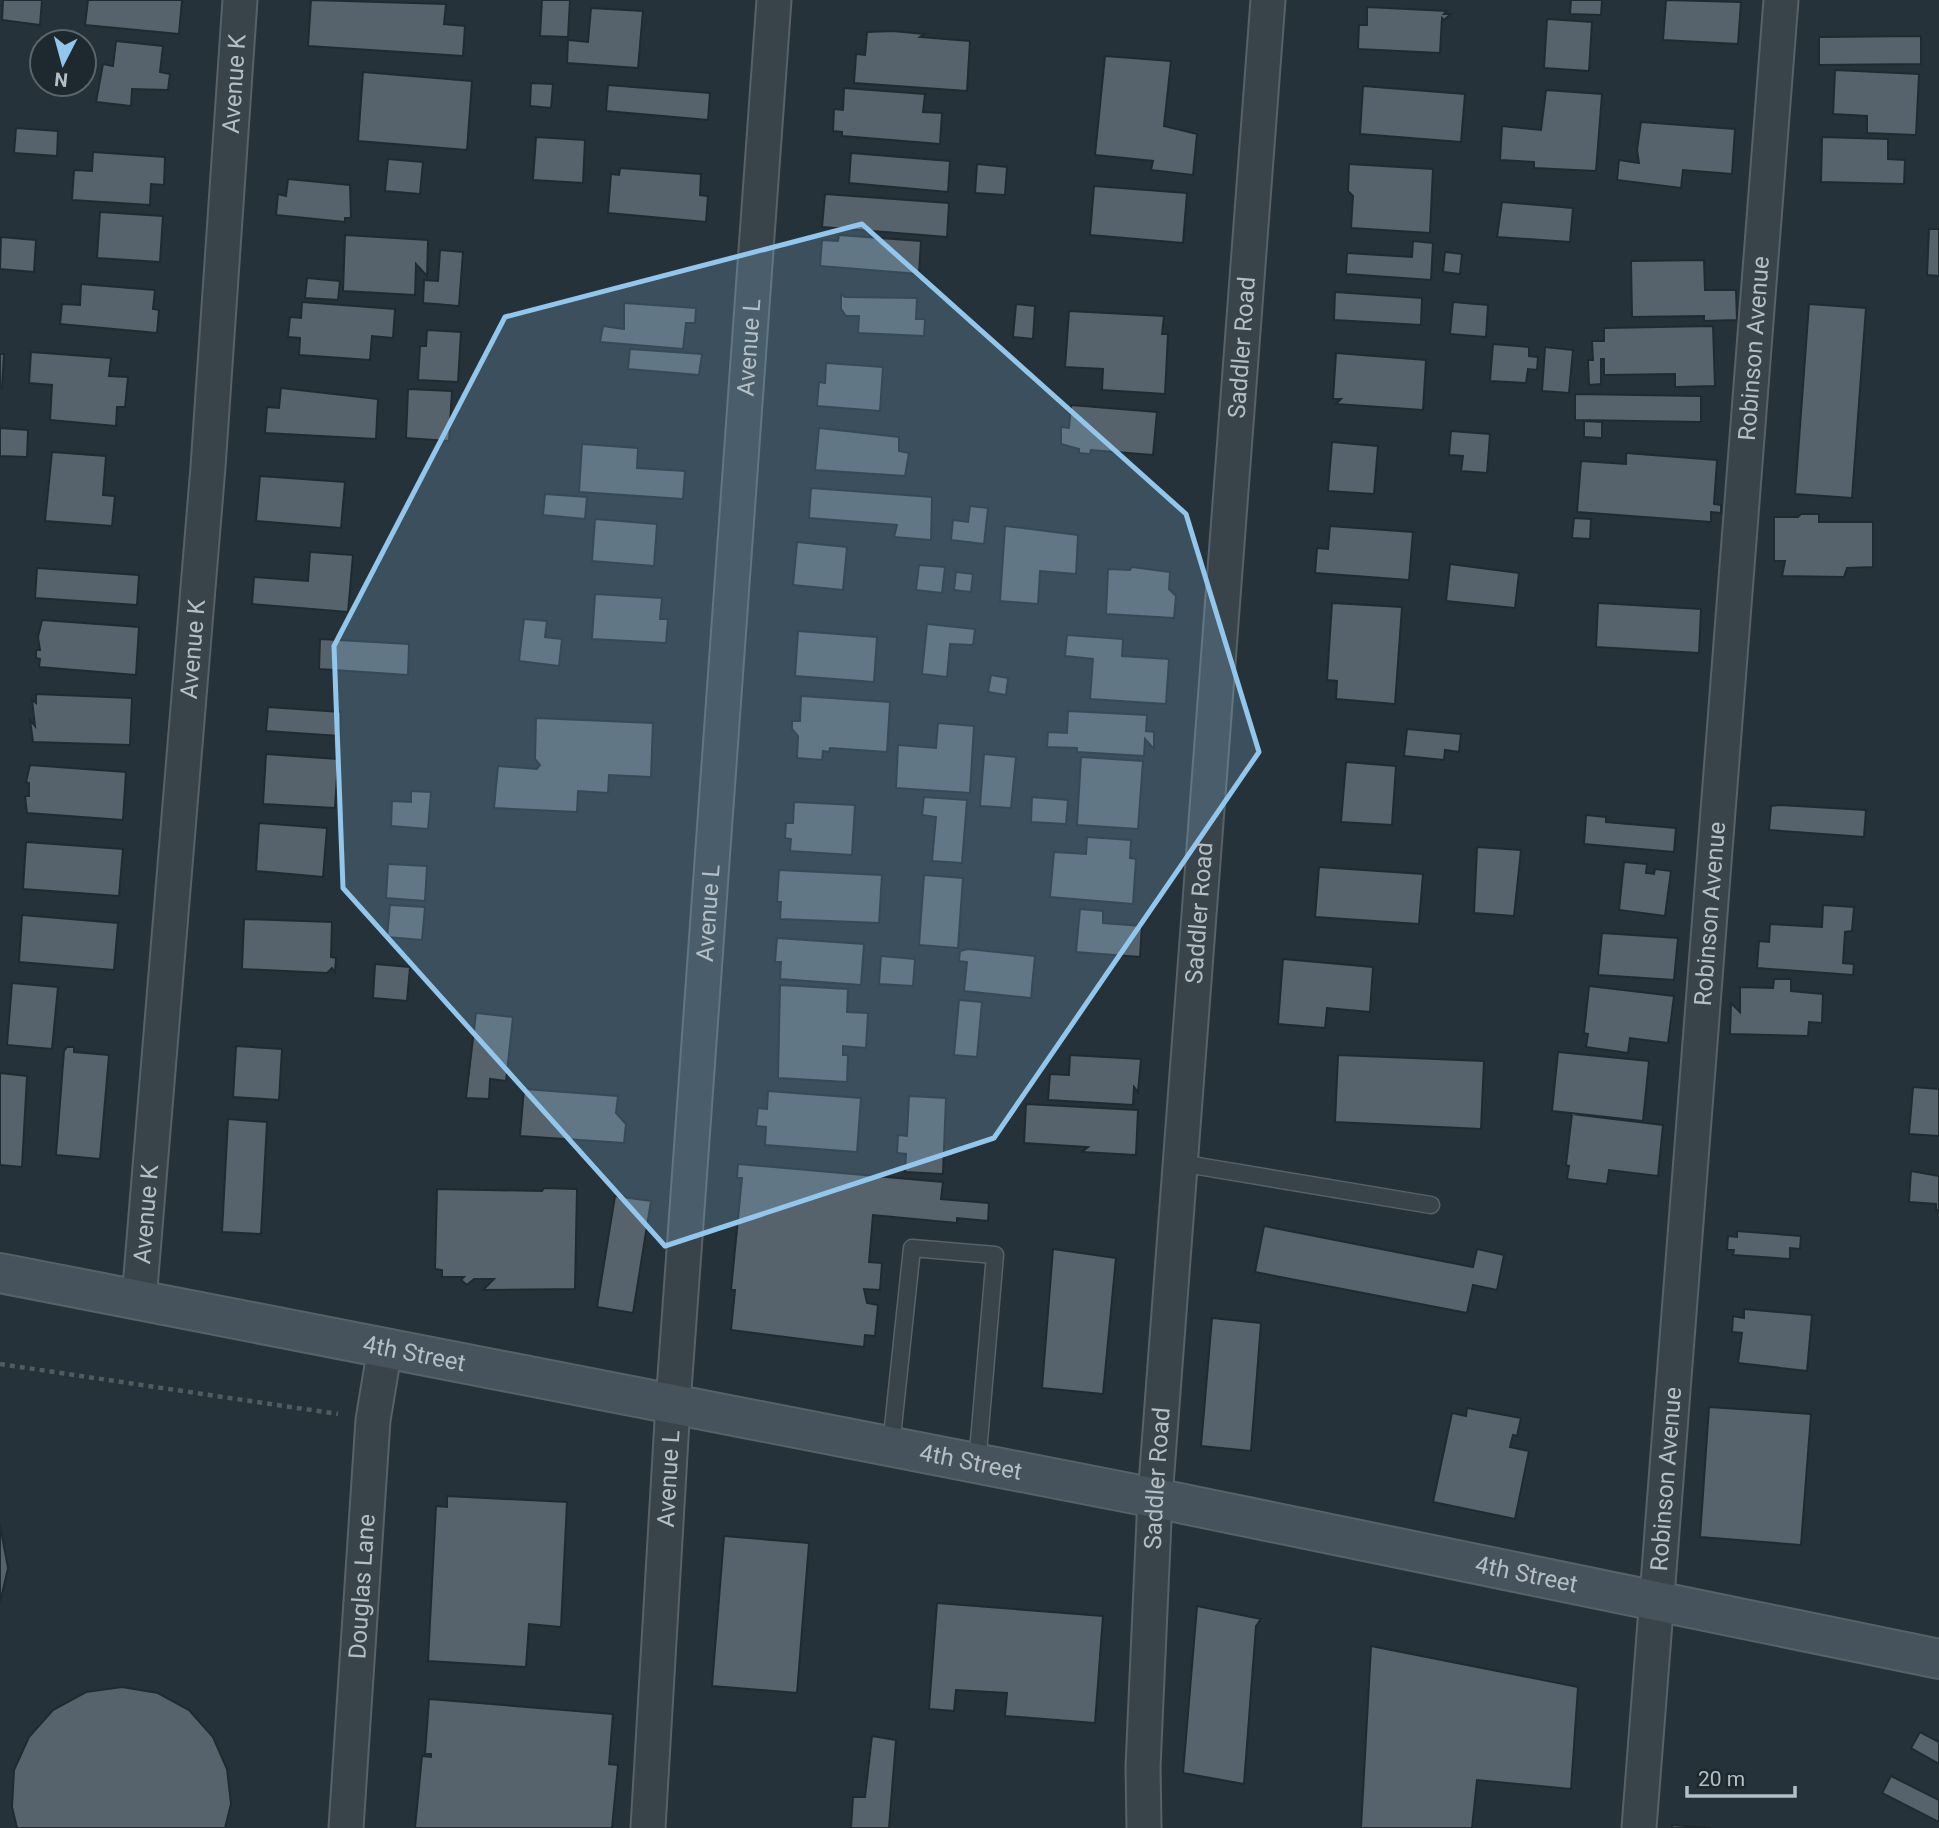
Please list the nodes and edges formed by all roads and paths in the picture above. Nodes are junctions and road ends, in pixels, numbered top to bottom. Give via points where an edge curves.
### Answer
1 (240, 0) edge
2 (774, 0) edge
3 (1268, 0) edge
4 (1781, 0) edge
5 (1180, 1163) junction
6 (1431, 1205) dead end
7 (0, 1273) edge
8 (139, 1300) junction
9 (385, 1348) junction
10 (0, 1364) edge
11 (673, 1404) junction
12 (373, 1420) junction
13 (891, 1446) junction
14 (977, 1464) junction
15 (1155, 1498) junction
16 (1656, 1600) junction
17 (1939, 1659) edge
18 (346, 1828) edge
19 (648, 1828) edge
20 (1144, 1828) edge
21 (1639, 1828) edge

1 - 8 street, Avenue K via 208,467
2 - 11 street, Avenue L
3 - 5 street, Saddler Road
4 - 16 street, Robinson Avenue
5 - 6 lane
5 - 15 street, Saddler Road
7 - 8 main road, 4th Street
8 - 9 main road, 4th Street
9 - 11 main road, 4th Street
9 - 12 street, Douglas Lane
10 - 12 path
11 - 13 main road, 4th Street
11 - 19 street, Avenue L
12 - 18 street, Douglas Lane
13 - 14 main road, 4th Street
13 - 14 lane via 912,1248 995,1255
14 - 15 main road, 4th Street
15 - 16 main road, 4th Street
15 - 20 street, Saddler Road
16 - 17 main road, 4th Street
16 - 21 street, Robinson Avenue

